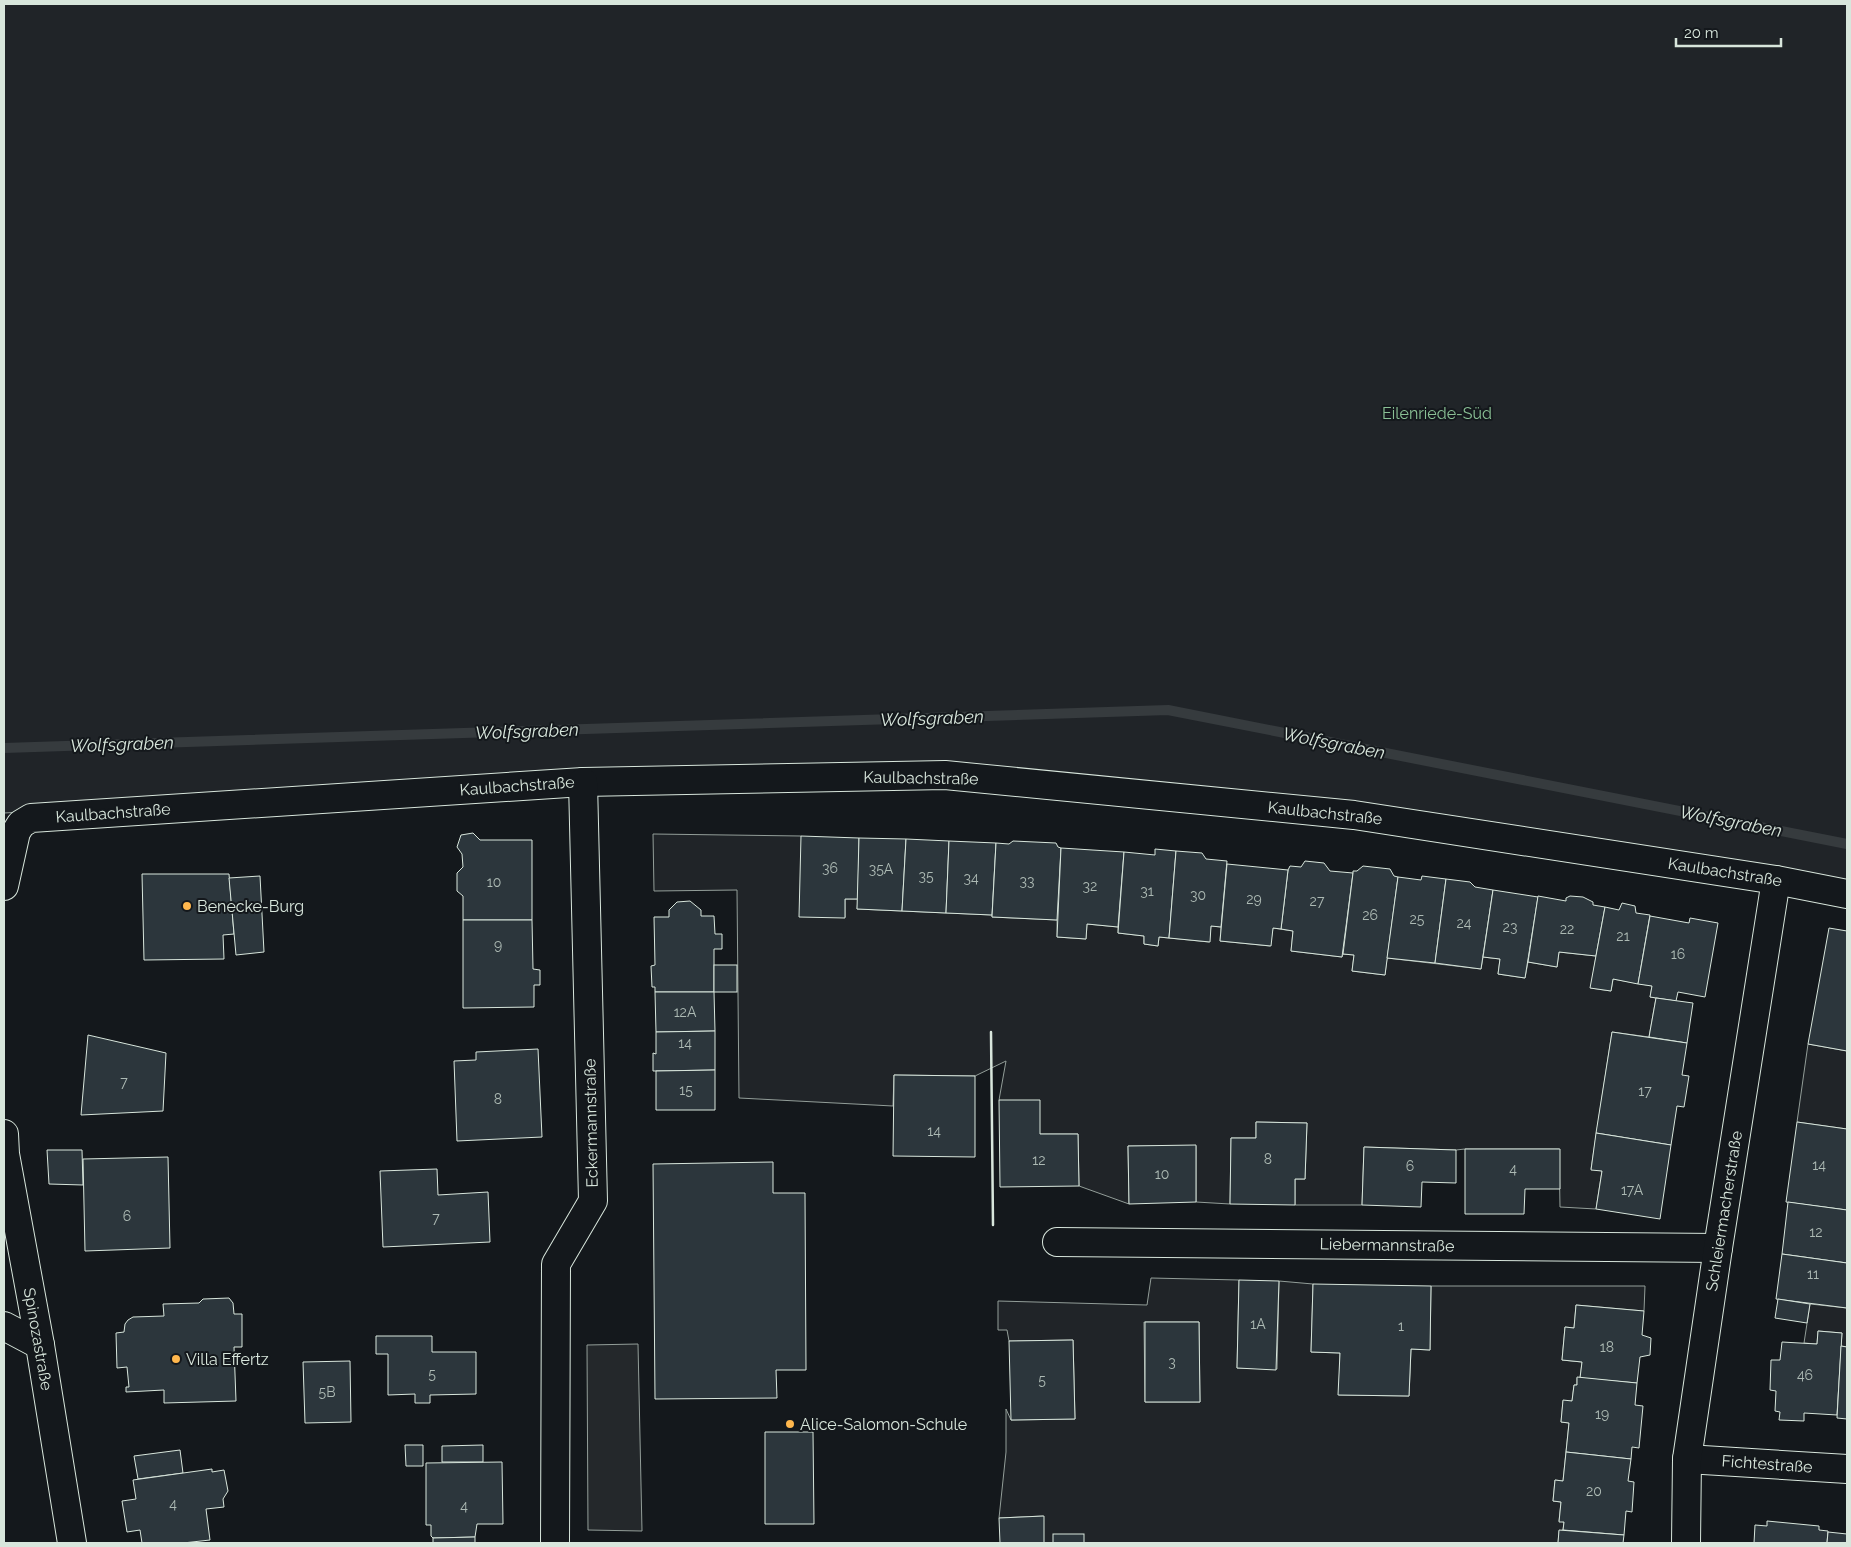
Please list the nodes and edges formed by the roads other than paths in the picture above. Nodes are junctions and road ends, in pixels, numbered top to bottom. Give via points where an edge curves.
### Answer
1 (583, 782) junction
2 (1776, 880) junction
3 (4, 886) edge
4 (1847, 894) edge
5 (4, 1148) edge
6 (1057, 1242) dead end
7 (1718, 1248) junction
8 (4, 1326) edge
9 (40, 1344) junction
10 (1688, 1459) junction
11 (1847, 1469) edge
12 (72, 1543) edge
13 (555, 1543) edge
14 (1686, 1543) edge

1 - 2 street, Kaulbachstraße via 945,775 1354,815
1 - 3 street, Kaulbachstraße via 31,818 16,832
1 - 13 street, Eckermannstraße via 594,1201 556,1264
2 - 4 street, Kaulbachstraße
2 - 7 street, Schleiermacherstraße
5 - 9 street, Spinozastraße
6 - 7 street, Liebermannstraße
7 - 10 street, Schleiermacherstraße
8 - 9 street
9 - 12 street, Spinozastraße
10 - 11 street, Fichtestraße
10 - 14 street, Schleiermacherstraße

